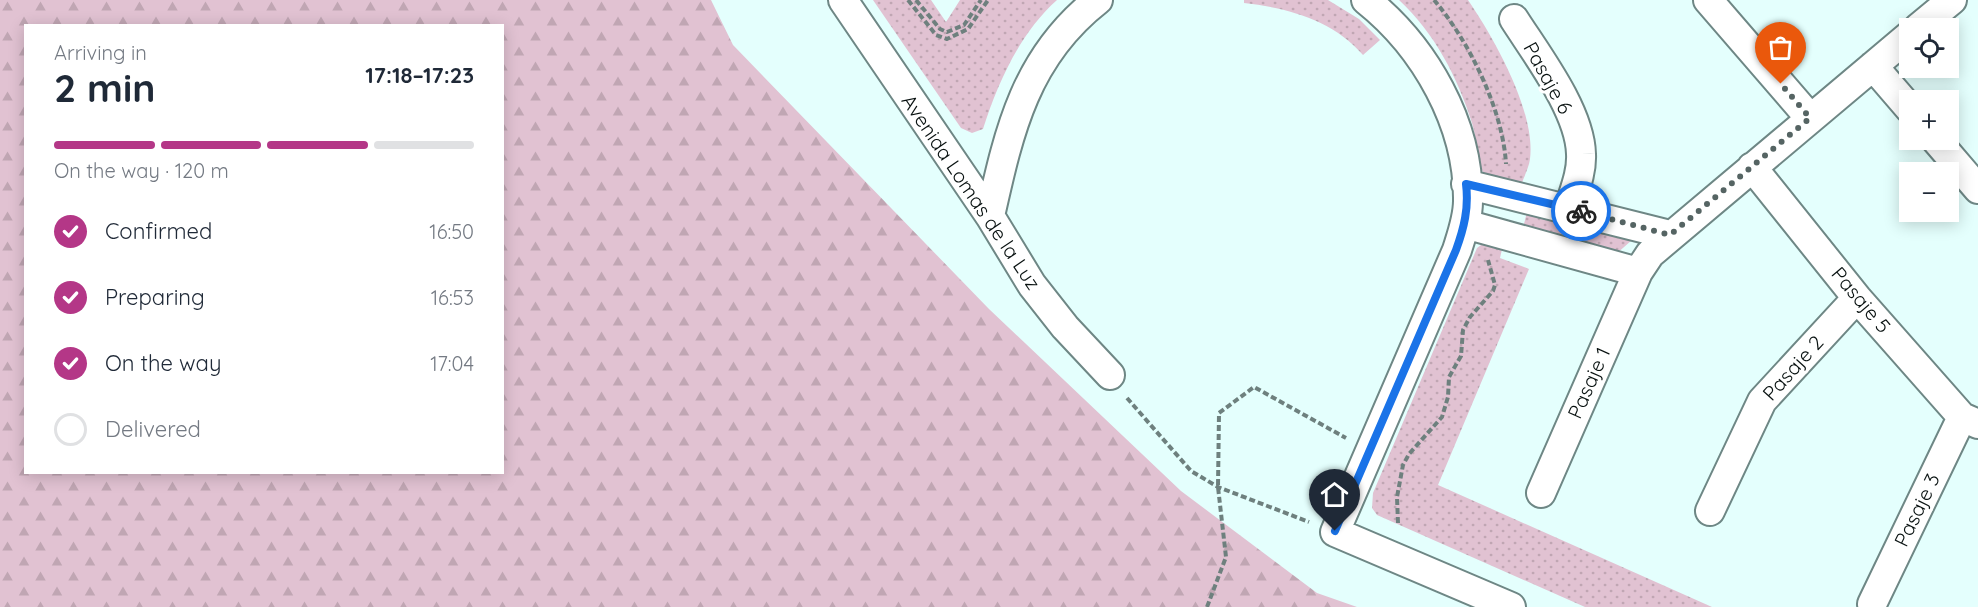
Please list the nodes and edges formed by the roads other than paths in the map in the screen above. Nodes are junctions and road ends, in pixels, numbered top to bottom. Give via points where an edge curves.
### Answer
1 (843, 0) edge
2 (1098, 0) edge
3 (1366, 0) edge
4 (1708, 0) edge
5 (1952, 0) edge
6 (1921, 18) edge
7 (1514, 19) dead end
8 (1899, 39) edge
9 (1873, 66) junction
10 (1899, 96) edge
11 (1810, 118) junction
12 (1945, 150) edge
13 (1752, 166) junction
14 (1466, 184) junction
15 (1978, 189) edge
16 (1569, 208) junction
17 (990, 216) junction
18 (1465, 224) junction
19 (1670, 235) junction
20 (1638, 272) junction
21 (1857, 298) junction
22 (1110, 375) road end
23 (1970, 420) edge
24 (1541, 494) dead end
25 (1710, 511) dead end
26 (1872, 604) dead end
27 (1511, 607) edge

1 - 17 street, Avenida Lomas de la Luz
2 - 17 street via 1062,33 1030,79 1003,156
3 - 14 street via 1415,52 1443,95 1458,135
4 - 11 street
5 - 6 street, Pasaje 1
7 - 16 street, Pasaje 6 via 1563,96 1576,131 1581,153
8 - 9 street, Pasaje 1
9 - 10 street
9 - 11 street, Pasaje 1
11 - 13 street, Pasaje 1
12 - 15 street
13 - 19 street, Pasaje 1
13 - 21 street, Pasaje 5
14 - 16 street
14 - 18 street
16 - 19 street
17 - 22 street, Avenida Lomas de la Luz via 1032,285
18 - 20 street
18 - 27 street via 1335,531
19 - 20 street, Pasaje 1
20 - 24 street, Pasaje 1
21 - 23 street, Pasaje 5
21 - 25 street, Pasaje 2 via 1762,401
23 - 26 street, Pasaje 3

